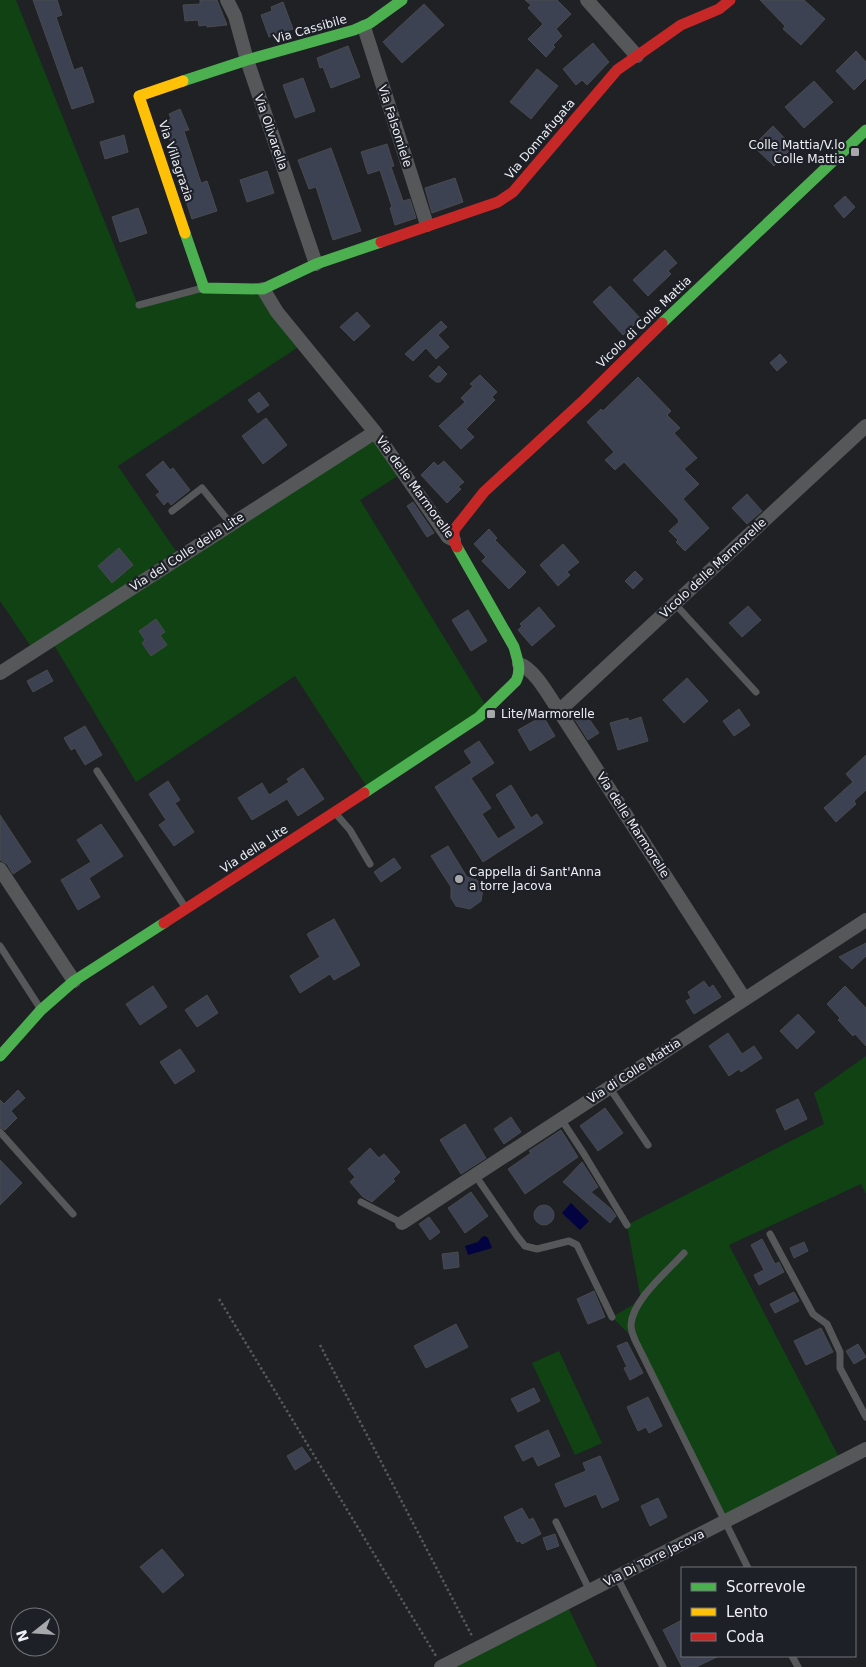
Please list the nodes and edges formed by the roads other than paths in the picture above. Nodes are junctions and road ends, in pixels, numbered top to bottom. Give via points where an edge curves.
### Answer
1 (227, 0) edge
2 (402, 0) edge
3 (587, 0) edge
4 (730, 0) edge
5 (364, 27) junction
6 (637, 56) junction
7 (247, 60) junction
8 (866, 130) edge
9 (427, 225) junction
10 (316, 264) junction
11 (204, 288) junction
12 (263, 289) junction
13 (138, 305) dead end
14 (866, 426) edge
15 (375, 432) junction
16 (172, 512) dead end
17 (231, 524) junction
18 (454, 540) junction
19 (674, 604) junction
20 (519, 664) junction
21 (0, 671) edge
22 (756, 692) dead end
23 (559, 711) junction
24 (97, 772) dead end
25 (335, 812) junction
26 (370, 864) dead end
27 (0, 869) edge
28 (186, 909) junction
29 (866, 920) edge
30 (0, 946) edge
31 (74, 981) junction
32 (744, 998) junction
33 (41, 1010) junction
34 (1, 1054) edge
35 (609, 1087) junction
36 (561, 1119) junction
37 (0, 1132) edge
38 (648, 1145) dead end
39 (475, 1175) junction
40 (361, 1202) dead end
41 (73, 1214) dead end
42 (402, 1223) joint
43 (627, 1225) dead end
44 (770, 1234) dead end
45 (684, 1253) dead end
46 (612, 1317) dead end
47 (866, 1417) edge
48 (866, 1449) edge
49 (556, 1522) dead end
50 (724, 1522) junction
51 (747, 1567) edge
52 (617, 1577) junction
53 (590, 1591) junction
54 (442, 1667) edge
55 (663, 1667) edge

1 - 7 street, Via Olivarella
2 - 5 street, Via Cassibile
3 - 6 street
4 - 6 street, Via Donnafugata via 718,9 681,25
5 - 7 street, Via Cassibile
5 - 9 street, Via Falsomiele
6 - 9 street, Via Donnafugata via 618,70 514,192 498,202
7 - 10 street, Via Olivarella
7 - 11 street, Via Villagrazia via 139,96
8 - 18 street, Vicolo di Colle Mattia via 484,492 454,530
9 - 10 street, Via Donnafugata
10 - 12 street, Via Donnafugata
11 - 12 street
11 - 13 lane
12 - 15 street, Via delle Marmorelle via 277,312
14 - 19 street, Vicolo delle Marmorelle
15 - 17 street, Via del Colle della Lite
15 - 18 street, Via delle Marmorelle
16 - 17 lane via 202,488
17 - 21 street, Via del Colle della Lite
18 - 20 street, Via delle Marmorelle via 508,633
19 - 22 lane
19 - 23 street, Vicolo delle Marmorelle
20 - 23 street, Via delle Marmorelle via 526,666 535,676
20 - 25 street, Via della Lite via 516,681 479,717
23 - 32 street, Via delle Marmorelle
24 - 28 lane
25 - 26 lane
25 - 28 street, Via della Lite
27 - 31 street
28 - 31 street, Via della Lite
29 - 32 street, Via di Colle Mattia
30 - 33 lane
31 - 33 street, Via della Lite
32 - 35 street, Via di Colle Mattia
33 - 34 street, Via della Lite
35 - 36 street, Via di Colle Mattia
35 - 38 lane
36 - 39 street, Via di Colle Mattia
36 - 43 lane
37 - 41 lane
39 - 42 street, Via di Colle Mattia
39 - 46 lane via 525,1246 537,1249 569,1241 577,1245
40 - 42 lane
44 - 47 lane via 813,1314 827,1324 840,1352 840,1368
45 - 50 lane via 641,1301 634,1312 631,1328
48 - 50 street, Via Di Torre Jacova
49 - 53 lane
50 - 51 lane
50 - 52 street, Via Di Torre Jacova
52 - 53 street, Via Di Torre Jacova
52 - 55 lane
53 - 54 street, Via Di Torre Jacova

